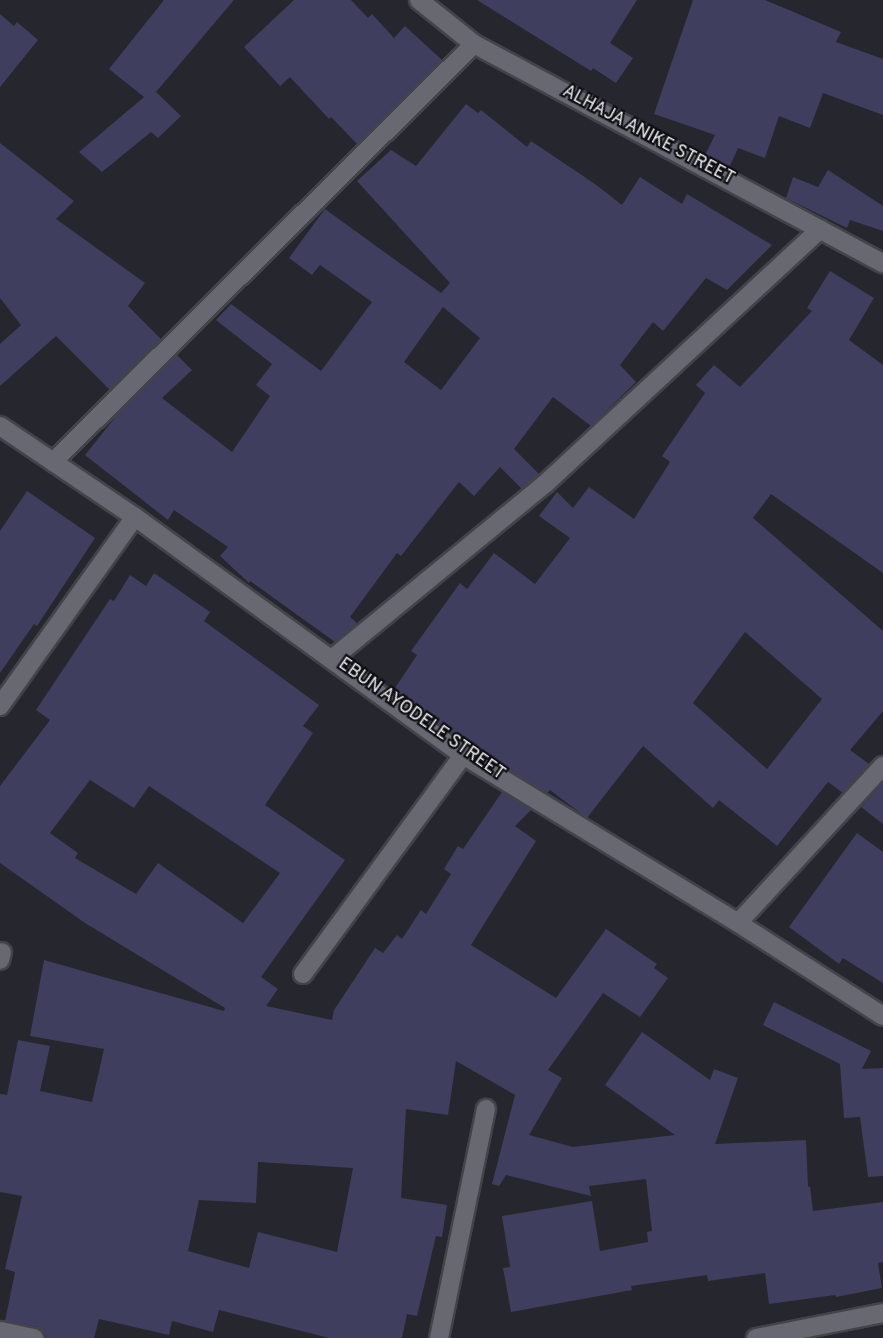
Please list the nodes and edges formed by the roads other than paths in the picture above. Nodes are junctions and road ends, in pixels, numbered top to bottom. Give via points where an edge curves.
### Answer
1 (418, 0) edge
2 (474, 44) junction
3 (820, 229) junction
4 (883, 263) edge
5 (0, 426) edge
6 (53, 462) junction
7 (135, 517) junction
8 (333, 658) junction
9 (0, 706) edge
10 (463, 754) junction
11 (883, 766) edge
12 (738, 923) junction
13 (303, 974) dead end
14 (883, 1016) edge
15 (486, 1109) dead end
16 (883, 1313) edge
17 (0, 1332) edge
18 (34, 1338) edge
19 (439, 1338) edge
20 (756, 1338) edge

1 - 2 street, ALHAJA ANIKE STREET
2 - 3 street, ALHAJA ANIKE STREET
2 - 6 street
3 - 4 street, ALHAJA ANIKE STREET
3 - 8 street via 545,484
5 - 6 street, EBUN AYODELE STREET
6 - 7 street, EBUN AYODELE STREET
7 - 8 street, EBUN AYODELE STREET
7 - 9 street
8 - 10 street, EBUN AYODELE STREET
10 - 12 street, EBUN AYODELE STREET
10 - 13 street
11 - 12 street
12 - 14 street, EBUN AYODELE STREET
15 - 19 street
16 - 20 street
17 - 18 street

